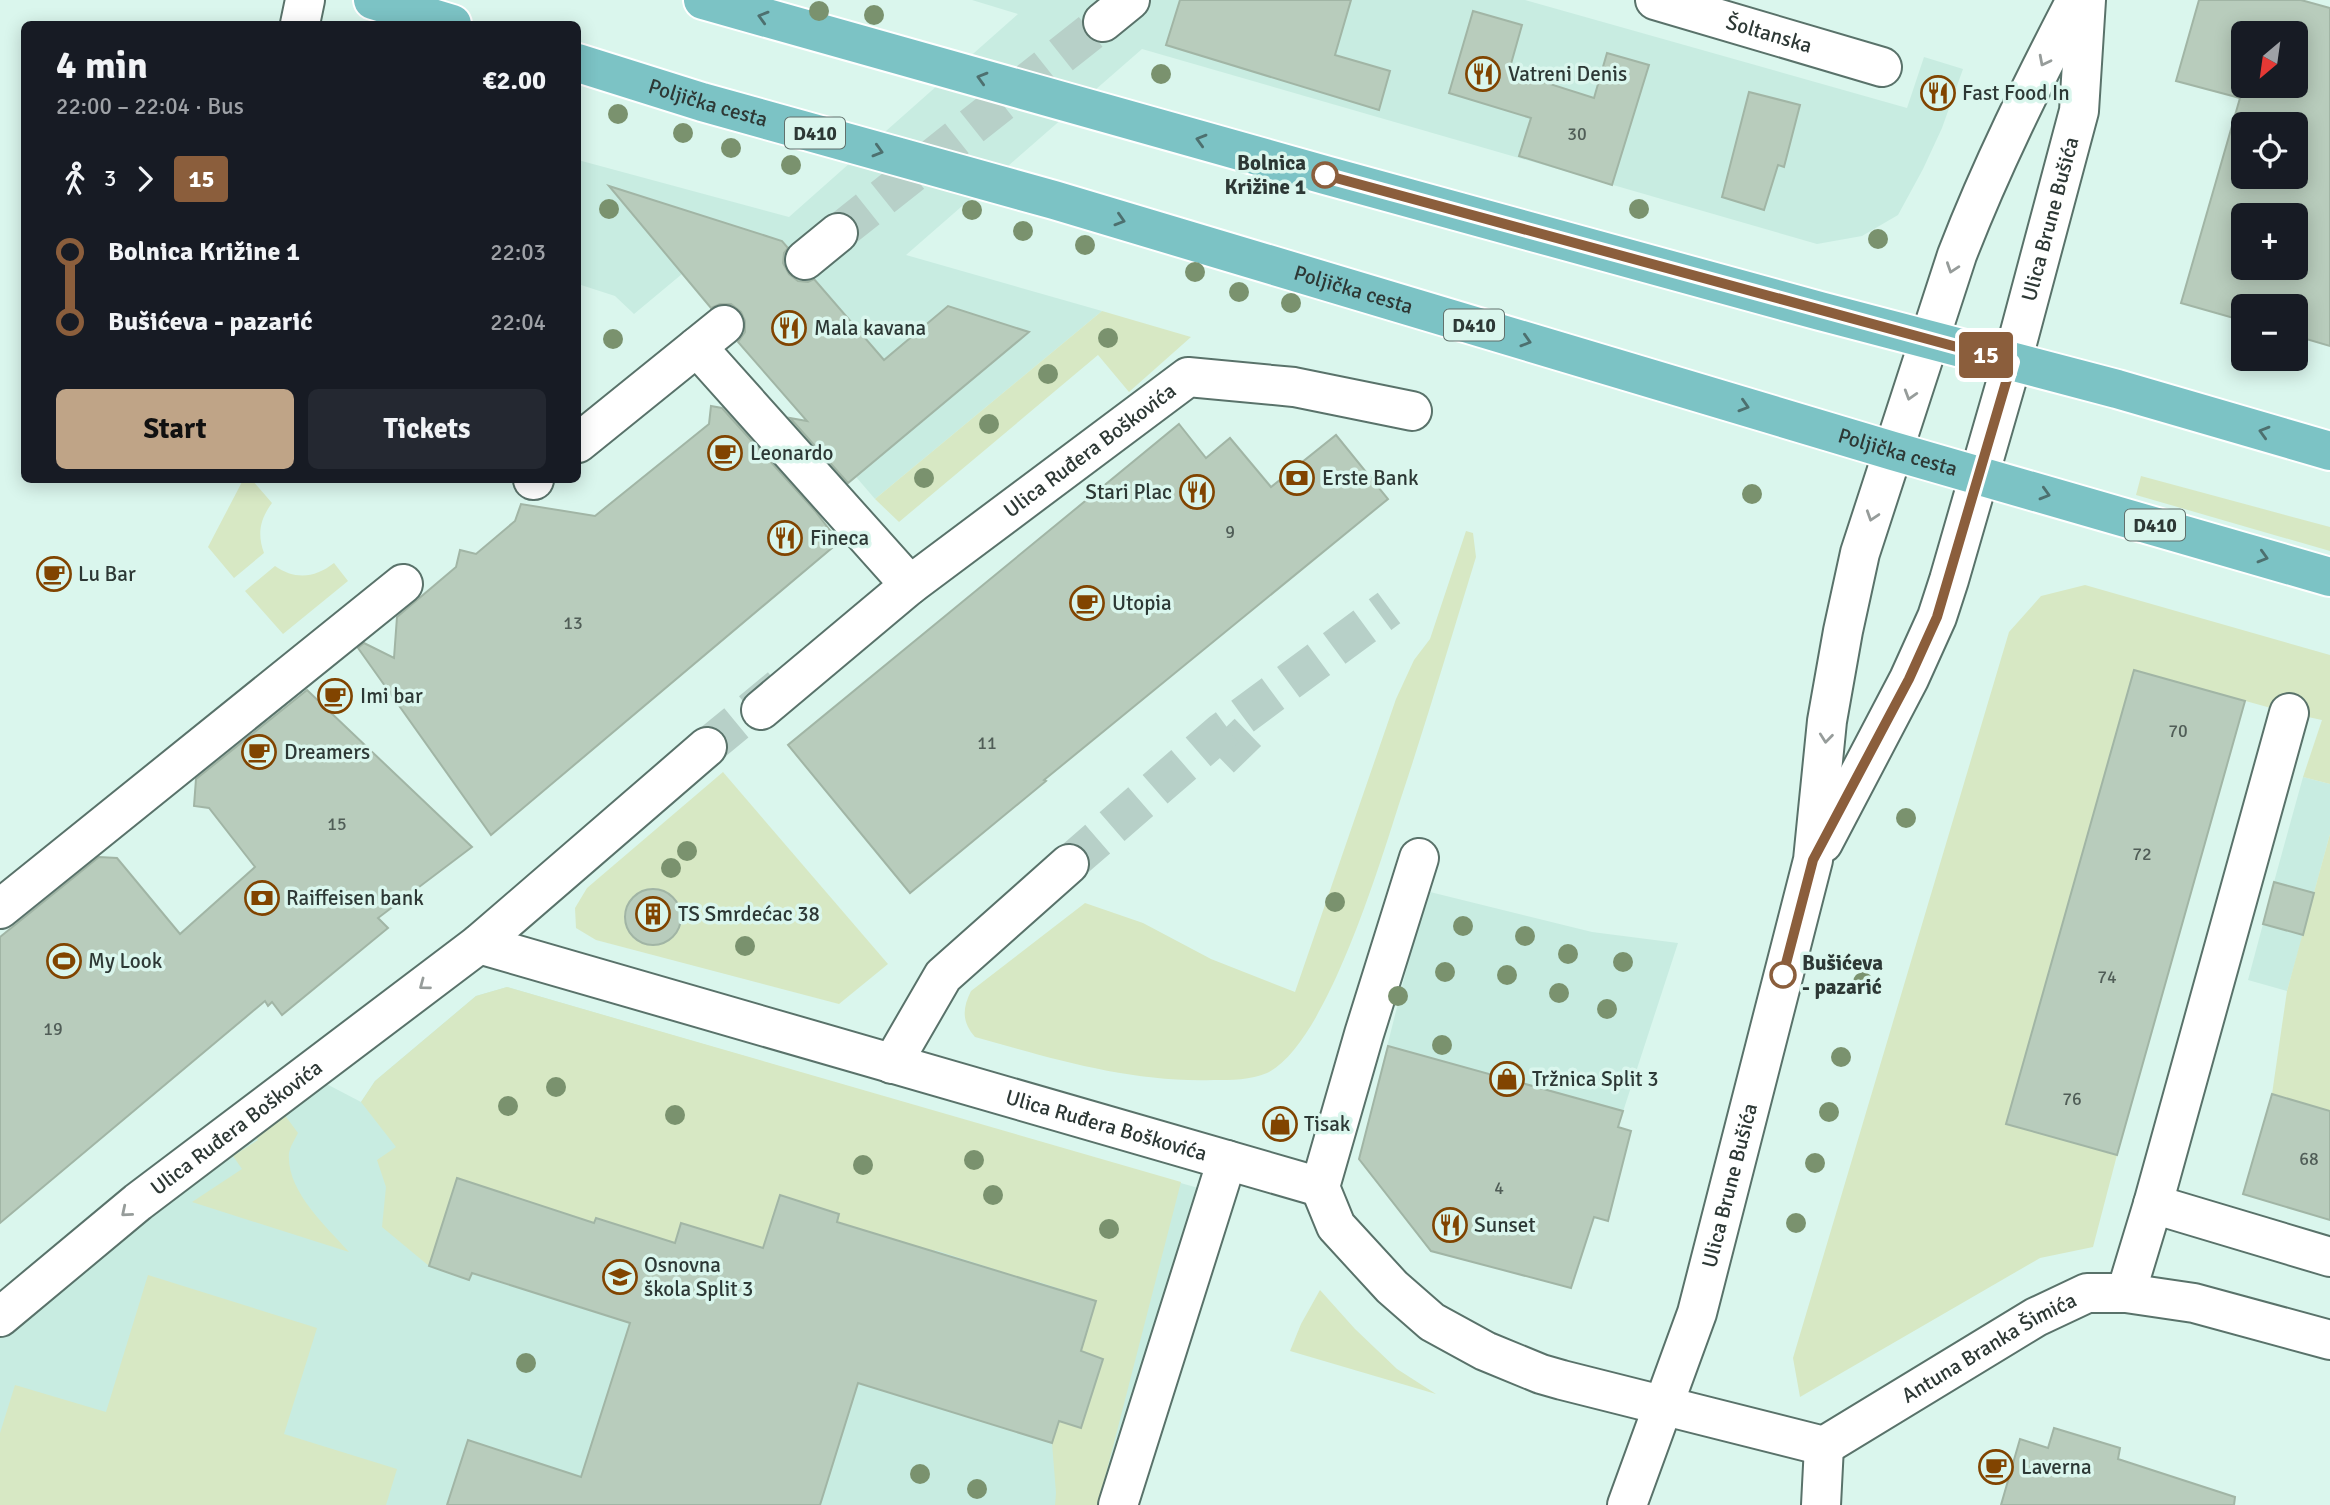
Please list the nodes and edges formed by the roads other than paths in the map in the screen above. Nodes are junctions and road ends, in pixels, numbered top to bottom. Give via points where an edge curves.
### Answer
1 (305, 0) edge
2 (373, 0) edge
3 (703, 0) edge
4 (1655, 0) edge
5 (2076, 0) edge
6 (2086, 0) edge
7 (301, 21) edge
8 (442, 21) edge
9 (581, 64) edge
10 (1882, 67) dead end
11 (838, 233) tunnel mouth
12 (805, 260) dead end
13 (1928, 340) junction
14 (2012, 362) junction
15 (1412, 411) dead end
16 (581, 441) edge
17 (1893, 451) junction
18 (2330, 451) edge
19 (1979, 475) junction
20 (2330, 577) edge
21 (403, 584) dead end
22 (910, 584) junction
23 (761, 710) tunnel mouth
24 (2289, 713) dead end
25 (707, 747) tunnel mouth
26 (1419, 858) dead end
27 (1813, 860) junction
28 (1069, 864) tunnel mouth
29 (0, 909) edge
30 (479, 944) junction
31 (892, 1064) junction
32 (1227, 1160) junction
33 (1320, 1187) junction
34 (2153, 1204) junction
35 (2330, 1257) edge
36 (2126, 1293) junction
37 (0, 1317) edge
38 (2330, 1340) edge
39 (1665, 1405) junction
40 (1824, 1446) junction
41 (1118, 1505) edge
42 (1627, 1505) edge
43 (1821, 1505) edge

1 - 7 street
2 - 8 main road
13 -> 3 main road
4 - 10 street, Šoltanska
5 -> 13 street, Ulica Brune Bušića via 1981,195
6 - 14 street, Ulica Brune Bušića via 2078,111
9 -> 17 main road, Poljička cesta / D410
11 - 12 street
13 - 14 main road
13 -> 17 street, Ulica Brune Bušića
18 -> 14 main road
14 - 19 street, Ulica Brune Bušića
15 - 22 street, Ulica Ruđera Boškovića via 1294,387 1188,377
16 - 22 street via 710,336
17 - 19 main road, Poljička cesta / D410
17 -> 27 street, Ulica Brune Bušića via 1860,553 1843,632 1827,721
19 -> 20 main road, Poljička cesta / D410
19 - 27 street, Ulica Brune Bušića via 1937,617
21 - 29 street
22 - 23 street, Ulica Ruđera Boškovića
24 - 34 street
25 - 30 street, Ulica Ruđera Boškovića
26 - 33 street
27 - 39 street, Ulica Brune Bušića via 1698,1312
28 - 31 street via 943,976
30 - 31 street, Ulica Ruđera Boškovića
30 -> 37 street, Ulica Ruđera Boškovića via 138,1202
31 - 32 street, Ulica Ruđera Boškovića
32 - 33 street, Ulica Ruđera Boškovića
32 - 41 street
33 - 39 street via 1336,1226 1392,1287 1432,1322 1541,1374
34 - 35 street
34 - 36 street
36 - 38 street, Antuna Branka Šimića via 2194,1303
36 - 40 street, Antuna Branka Šimića via 2087,1293 2036,1317
39 - 40 street
39 - 42 street, Ulica Brune Bušića
40 - 43 street

